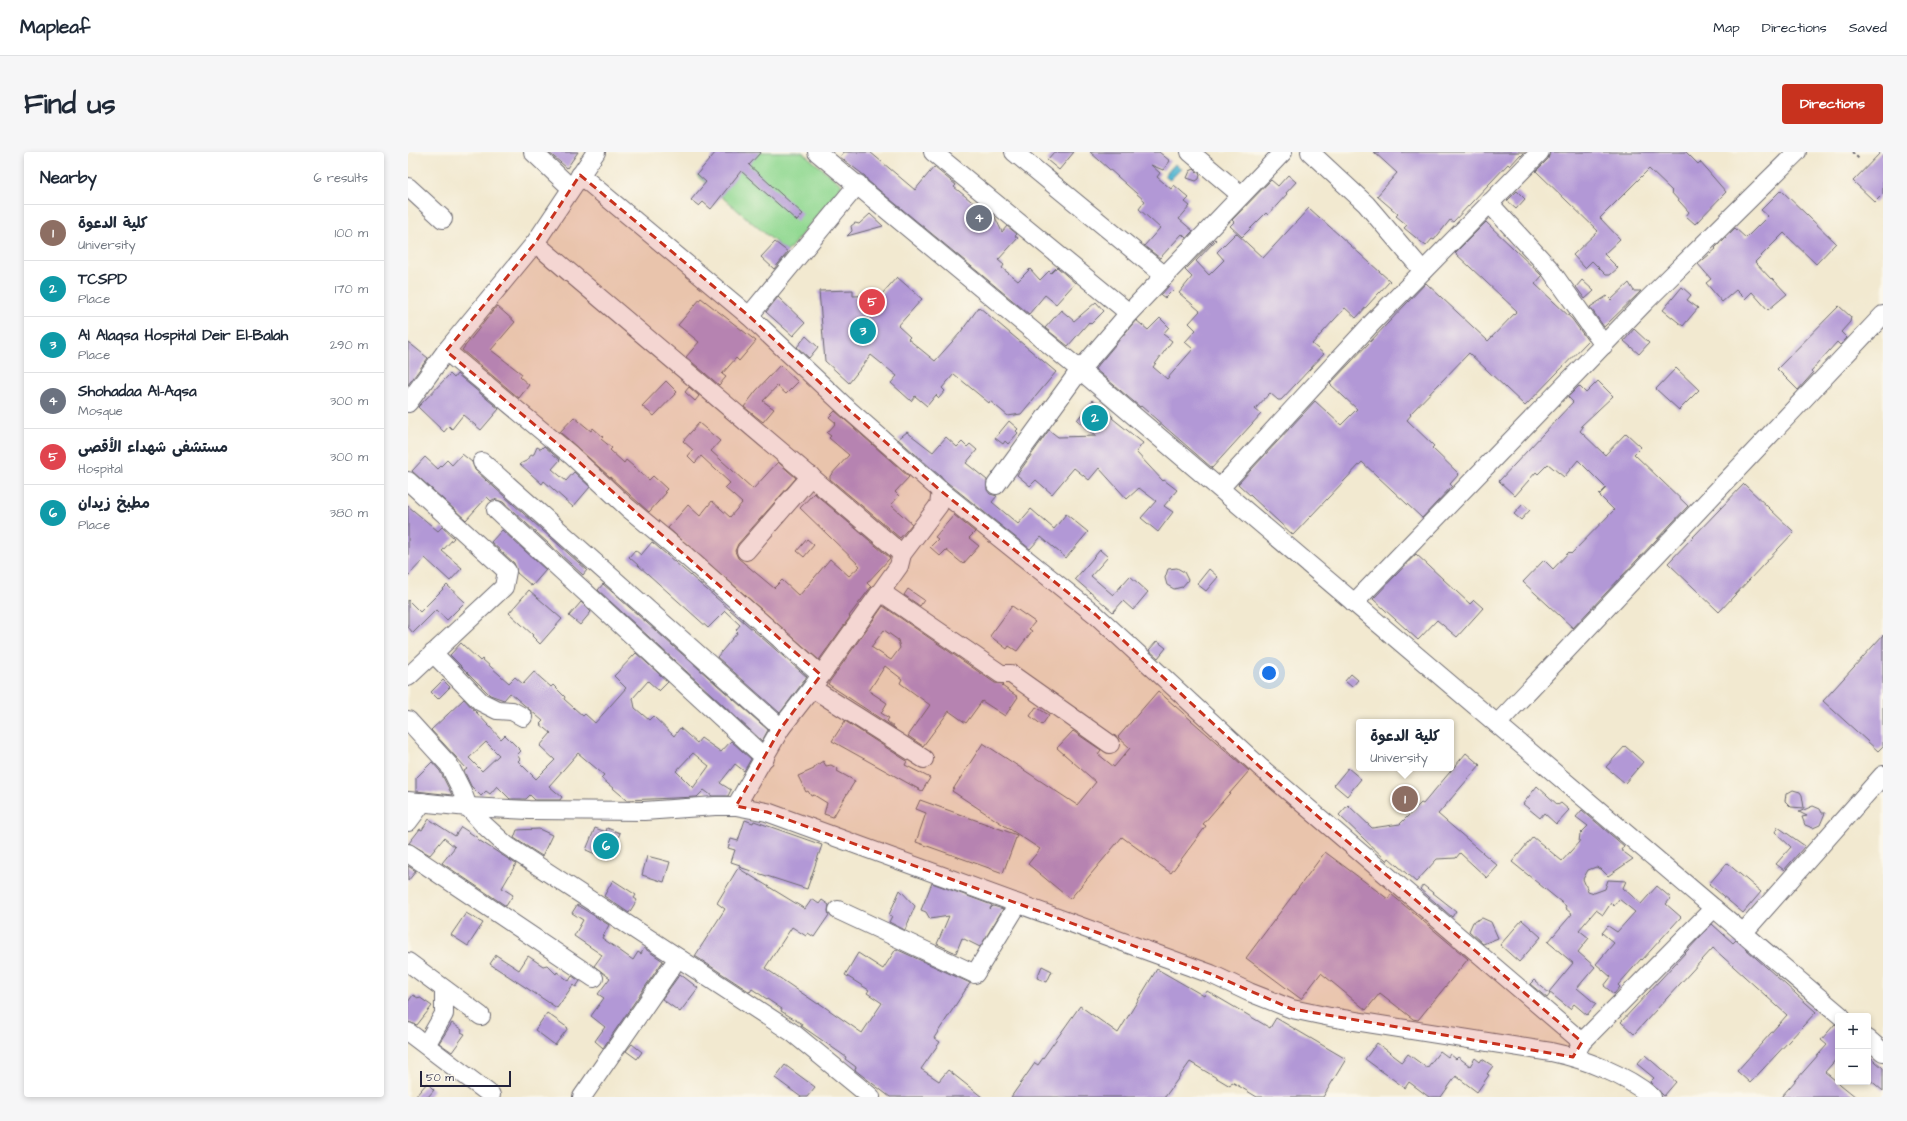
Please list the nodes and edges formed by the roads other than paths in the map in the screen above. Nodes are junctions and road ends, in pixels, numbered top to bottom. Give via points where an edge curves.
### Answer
1 (533, 152) edge
2 (596, 152) edge
3 (817, 152) edge
4 (933, 152) edge
5 (1014, 152) edge
6 (1190, 152) edge
7 (1310, 152) edge
8 (1540, 152) edge
9 (1797, 152) edge
10 (1280, 153) edge
11 (576, 182) junction
12 (858, 184) junction
13 (408, 187) edge
14 (1241, 194) junction
15 (1489, 203) junction
16 (443, 219) dead end
17 (534, 243) junction
18 (1423, 271) junction
19 (1165, 276) junction
20 (1128, 313) junction
21 (1883, 315) edge
22 (749, 316) junction
23 (1604, 344) junction
24 (446, 351) junction
25 (1080, 370) junction
26 (408, 403) edge
27 (482, 462) dead end
28 (811, 476) junction
29 (408, 482) edge
30 (996, 485) dead end
31 (1220, 488) junction
32 (941, 491) junction
33 (496, 510) dead end
34 (746, 551) dead end
35 (902, 554) junction
36 (881, 592) junction
37 (1354, 603) junction
38 (433, 653) junction
39 (408, 677) edge
40 (817, 682) junction
41 (523, 718) dead end
42 (408, 720) edge
43 (1497, 724) junction
44 (781, 728) junction
45 (1110, 744) dead end
46 (765, 758) junction
47 (924, 759) dead end
48 (1883, 775) edge
49 (415, 802) edge
50 (736, 806) junction
51 (468, 807) junction
52 (408, 822) edge
53 (408, 853) edge
54 (1018, 904) junction
55 (1714, 908) junction
56 (838, 910) dead end
57 (1743, 933) junction
58 (678, 958) junction
59 (408, 962) edge
60 (594, 978) dead end
61 (444, 989) junction
62 (1837, 1013) edge
63 (481, 1016) dead end
64 (408, 1032) edge
65 (1871, 1042) edge
66 (426, 1045) junction
67 (1578, 1049) junction
68 (1883, 1052) edge
69 (491, 1095) dead end
70 (582, 1097) edge
71 (871, 1097) edge
72 (1652, 1097) edge

1 - 11 street
2 - 11 street
3 - 12 street
4 - 20 street
5 - 19 street
6 - 14 street
7 - 18 street via 1366,204
8 - 15 street
9 - 23 street
10 - 14 street
11 - 17 street
11 - 22 street
12 - 22 street
12 - 25 street
13 - 16 street
14 - 19 street
15 - 18 street
15 - 23 street via 1549,268
17 - 24 street
17 - 28 street
18 - 31 street
19 - 20 street
20 - 25 street
21 - 43 street
22 - 32 street via 849,410
23 - 37 street
24 - 26 street
24 - 40 street via 571,455 628,508 686,556
25 - 30 street
25 - 31 street
27 - 44 street
28 - 34 street
28 - 35 street
29 - 38 street via 507,571 504,587
31 - 37 street
32 - 35 street via 939,505
32 - 67 street via 1096,615 1260,766
33 - 46 street
35 - 36 street via 898,566
36 - 40 street
36 - 45 street via 1001,674 1011,674
37 - 43 street
38 - 39 street
38 - 41 street via 480,702 497,710 512,711
40 - 44 street
40 - 47 street
42 - 51 street via 449,764
43 - 55 street
44 - 46 street
46 - 50 street
48 - 57 street
49 - 51 street
49 - 52 street
50 - 51 street via 644,811
50 - 54 street via 767,812
51 - 58 street via 506,845
53 - 60 street
54 - 56 street via 975,974
54 - 67 street via 1211,974 1292,1009 1330,1018 1551,1052
55 - 57 street
55 - 67 street
57 - 62 street
58 - 70 street
58 - 71 street via 793,1033
59 - 61 street
61 - 63 street
61 - 66 street via 444,1014
64 - 66 street
65 - 68 street
66 - 69 street
67 - 72 street via 1638,1085

